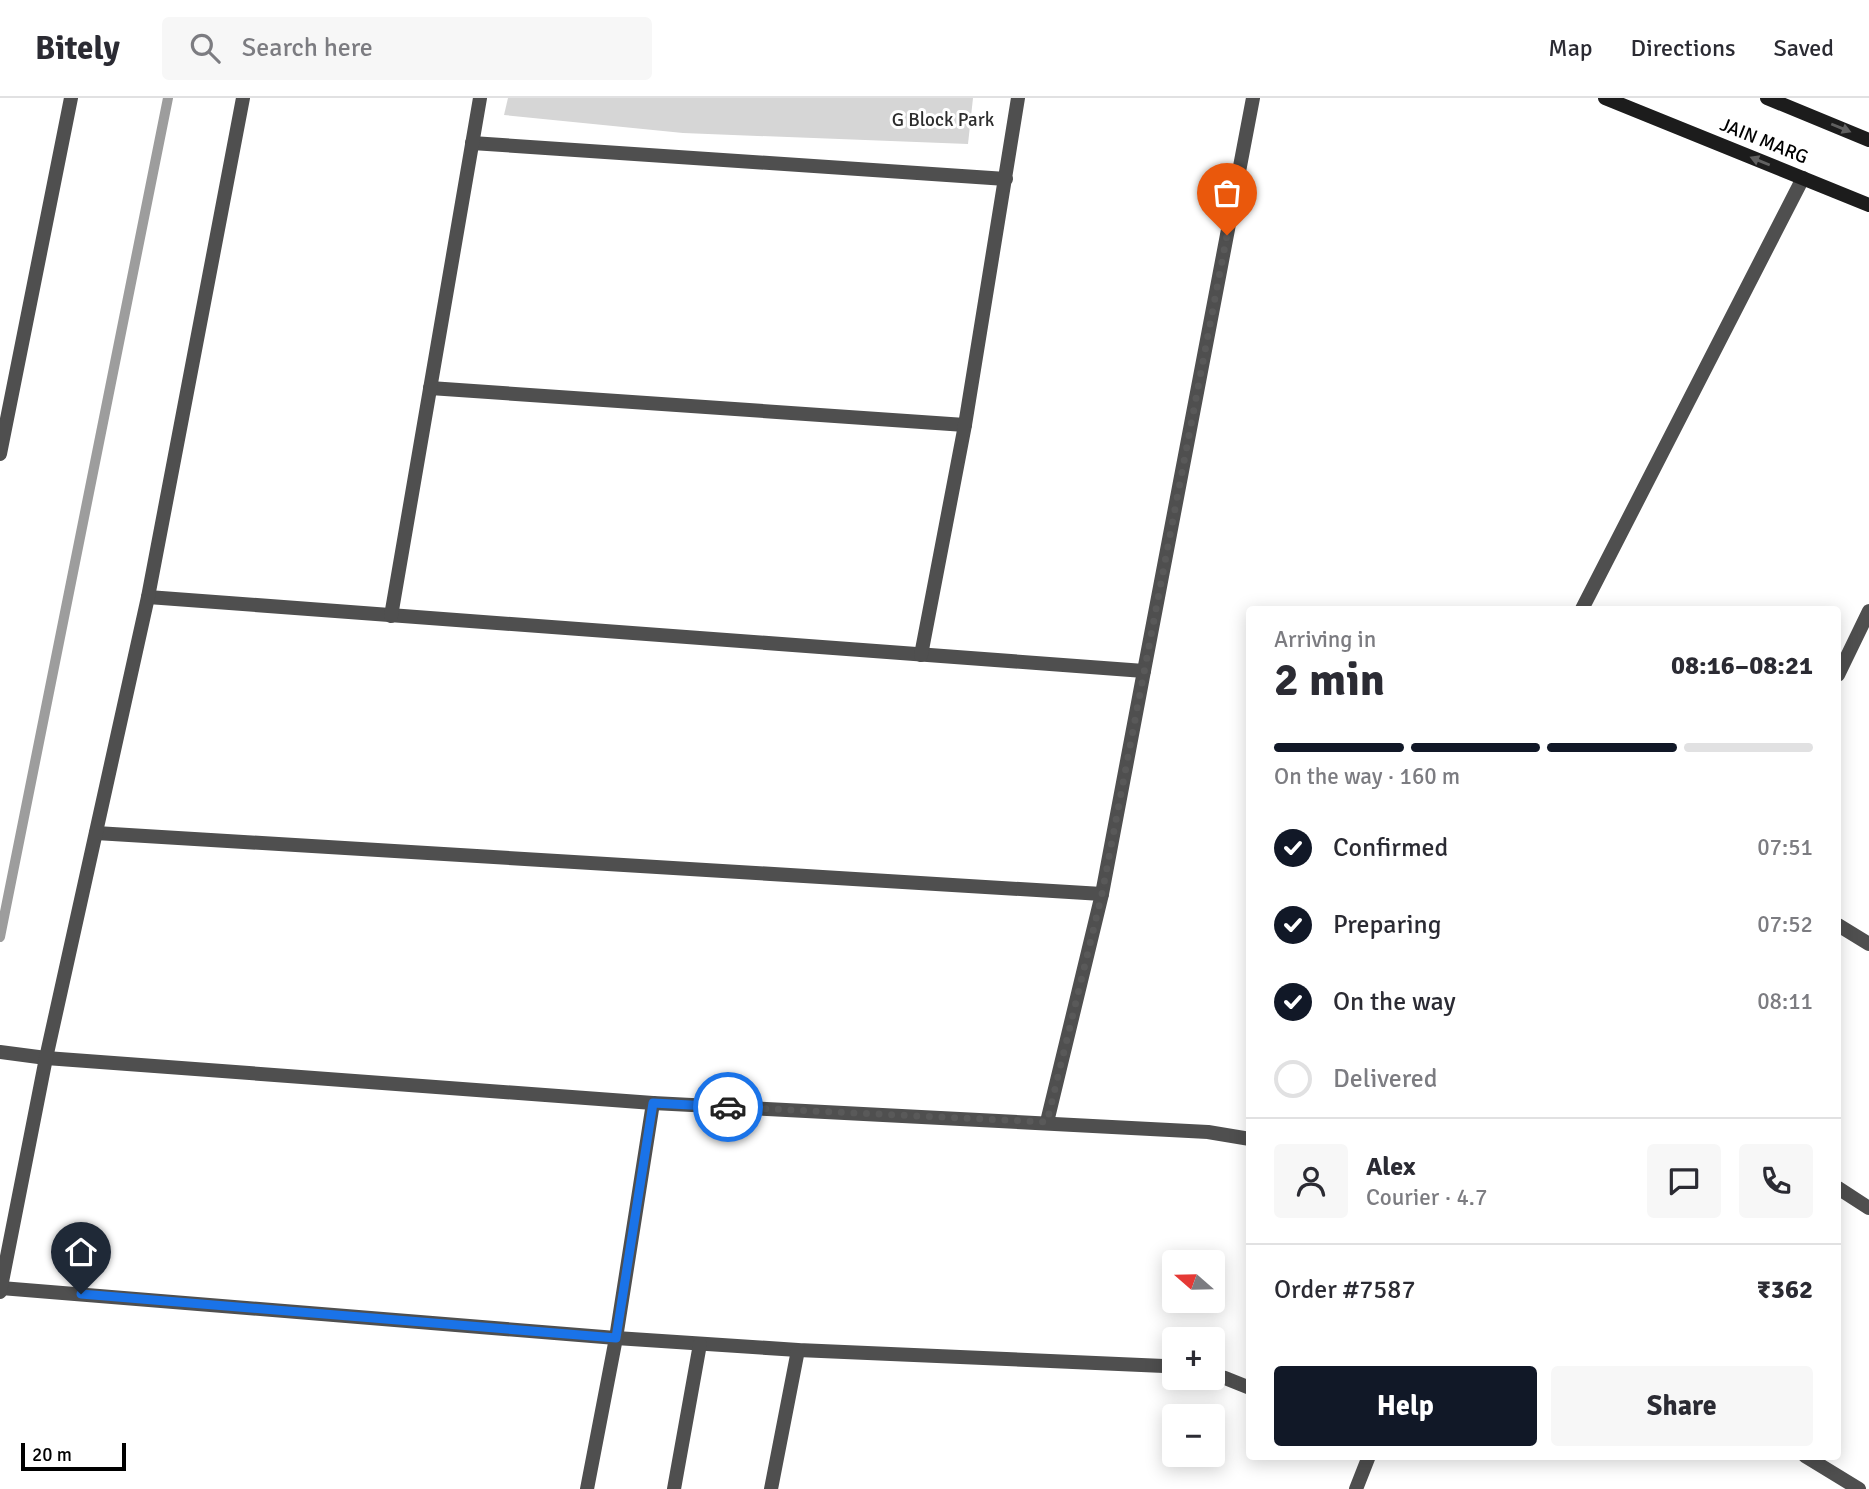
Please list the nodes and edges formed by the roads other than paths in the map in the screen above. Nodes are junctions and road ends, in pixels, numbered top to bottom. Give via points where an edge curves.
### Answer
1 (71, 98) edge
2 (243, 98) edge
3 (480, 98) edge
4 (1018, 98) edge
5 (1253, 98) edge
6 (1605, 98) edge
7 (1767, 98) edge
8 (1869, 140) edge
9 (472, 143) junction
10 (1803, 178) junction
11 (1006, 179) junction
12 (1869, 205) edge
13 (430, 388) junction
14 (965, 425) junction
15 (0, 454) edge
16 (148, 597) junction
17 (1585, 606) edge
18 (1869, 611) edge
19 (391, 616) junction
20 (921, 654) junction
21 (1841, 669) edge
22 (1144, 671) junction
23 (96, 833) junction
24 (1102, 894) junction
25 (1841, 927) edge
26 (1869, 944) edge
27 (0, 1052) edge
28 (46, 1058) junction
29 (653, 1103) junction
30 (1047, 1122) junction
31 (1246, 1138) edge
32 (1841, 1190) edge
33 (1869, 1208) edge
34 (0, 1290) edge
35 (616, 1338) junction
36 (700, 1344) junction
37 (798, 1350) junction
38 (1162, 1366) edge
39 (1225, 1378) edge
40 (1246, 1386) edge
41 (1367, 1460) edge
42 (1812, 1460) edge
43 (587, 1489) edge
44 (674, 1489) edge
45 (771, 1489) edge
46 (1356, 1489) edge
47 (1859, 1489) edge

1 - 15 street
2 - 16 street
3 - 9 street
4 - 11 street
5 - 22 street
10 -> 6 street, JAIN MARG
7 -> 8 street
9 - 11 street
9 - 13 street
10 - 12 street, JAIN MARG
10 - 17 street
11 - 14 street
13 - 14 street
13 - 19 street
14 - 20 street
16 - 19 street
16 - 23 street
18 - 21 street
19 - 20 street
20 - 22 street
22 - 24 street
23 - 24 street
23 - 28 street
24 - 30 street
25 - 26 street
27 - 28 street
28 - 29 street
28 - 34 street
29 - 30 street
29 - 35 street
30 - 31 street
32 - 33 street
34 - 35 street
35 - 36 street
35 - 43 street
36 - 37 street
36 - 44 street
37 - 38 street
37 - 45 street
39 - 40 street
41 - 46 street
42 - 47 street

